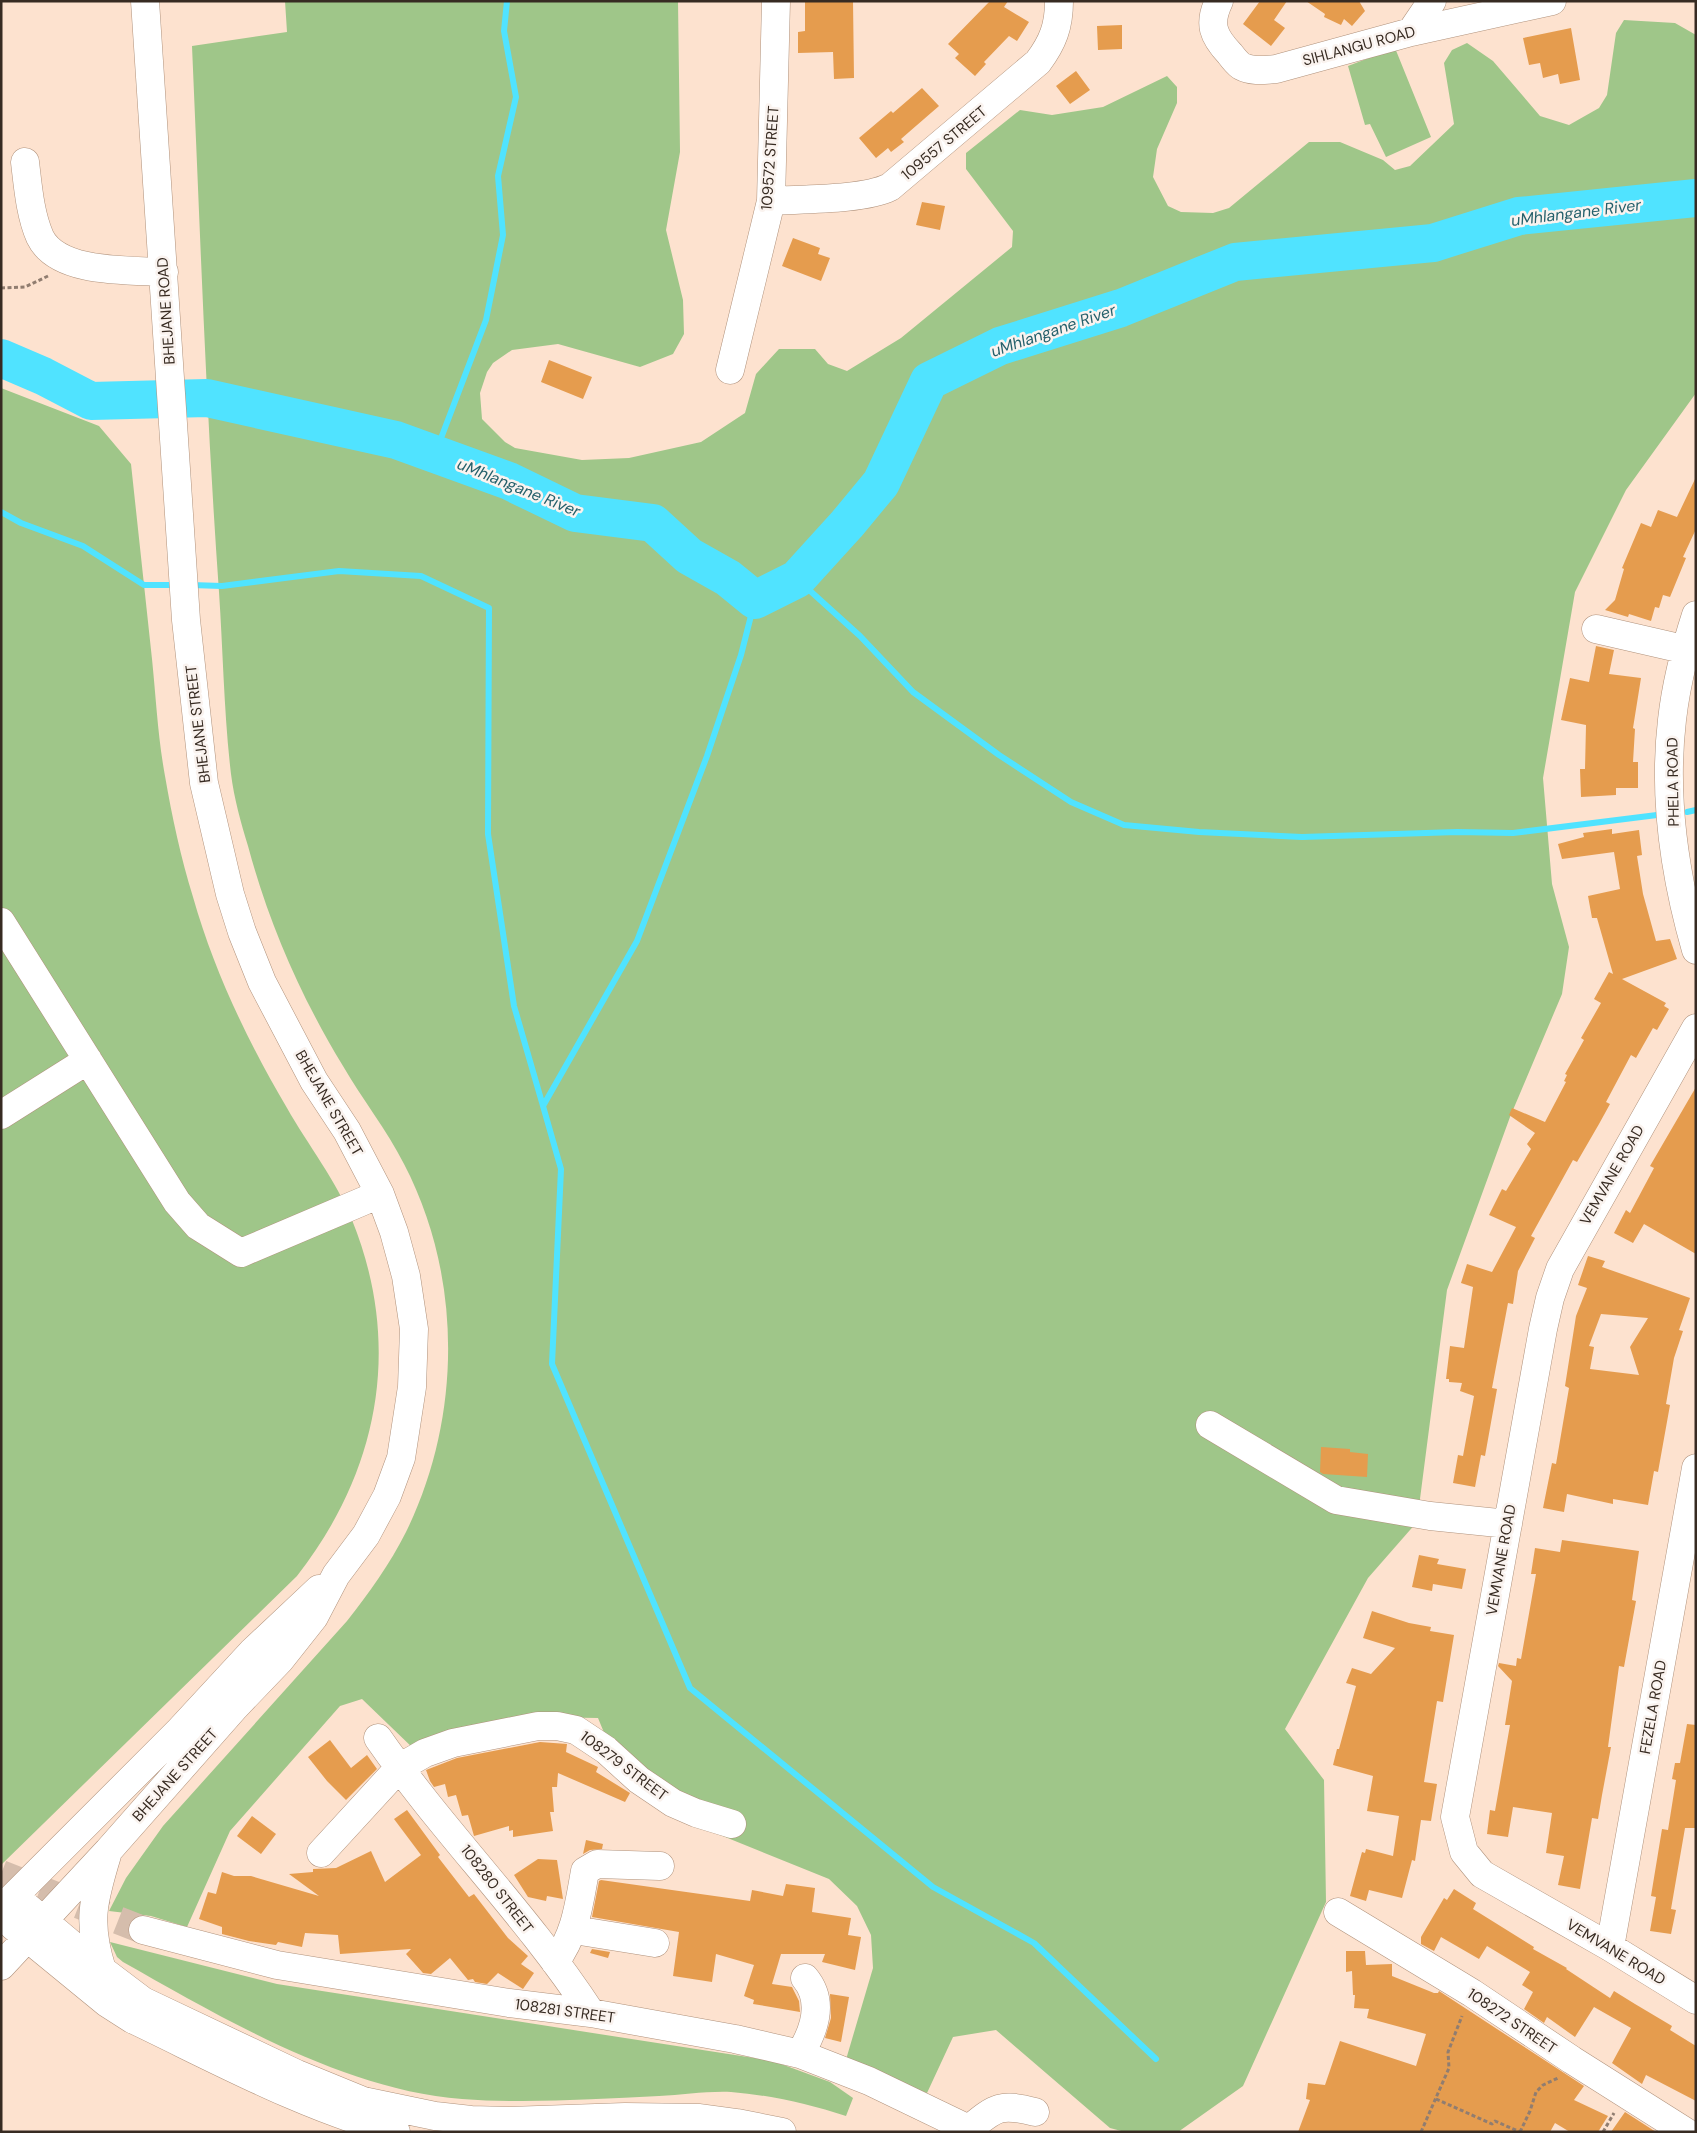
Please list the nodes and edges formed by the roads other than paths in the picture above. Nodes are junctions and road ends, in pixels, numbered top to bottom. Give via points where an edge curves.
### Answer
1 (145, 1) edge
2 (776, 1) edge
3 (1059, 1) edge
4 (1219, 1) edge
5 (1432, 1) edge
6 (1552, 1) edge
7 (1410, 32) junction
8 (25, 162) dead end
9 (770, 201) junction
10 (164, 272) junction
11 (730, 370) dead end
12 (1696, 616) edge
13 (186, 620) joint
14 (1596, 629) dead end
15 (1690, 650) edge
16 (1, 922) edge
17 (1696, 950) edge
18 (1696, 1028) edge
19 (88, 1060) junction
20 (1, 1115) edge
21 (380, 1194) junction
22 (1210, 1425) dead end
23 (1696, 1468) edge
24 (1508, 1524) junction
25 (336, 1575) junction
26 (378, 1738) dead end
27 (399, 1768) junction
28 (732, 1824) dead end
29 (108, 1851) junction
30 (320, 1853) dead end
31 (660, 1866) dead end
32 (5, 1907) edge
33 (1338, 1912) dead end
34 (34, 1929) junction
35 (143, 1930) tunnel mouth
36 (574, 1930) junction
37 (655, 1943) dead end
38 (1610, 1947) junction
39 (555, 1962) junction
40 (1, 1966) edge
41 (102, 1970) junction
42 (805, 1978) dead end
43 (1696, 2000) edge
44 (591, 2013) junction
45 (800, 2054) junction
46 (1035, 2112) dead end
47 (972, 2130) edge
48 (396, 2132) edge
49 (782, 2132) edge
50 (1686, 2132) edge

1 - 10 street, BHEJANE ROAD
2 - 9 street, 109572 STREET
3 - 9 street, 109557 STREET via 1056,31 1038,62 890,187 881,192 859,195
4 - 7 street, SIHLANGU ROAD via 1212,24 1216,35 1240,65 1259,70 1276,69
5 - 7 street
6 - 7 street, SIHLANGU ROAD
8 - 10 street via 31,210 41,238 54,253 73,263 96,268
9 - 11 street, 109572 STREET
10 - 13 street, BHEJANE ROAD
12 - 15 street, PHELA ROAD
13 - 21 street, BHEJANE STREET via 204,782 242,932 262,982 286,1028
14 - 15 street
15 - 17 street, PHELA ROAD via 1672,719 1671,807 1681,895
16 - 19 street
18 - 24 street, VEMVANE ROAD via 1560,1269 1543,1329
19 - 20 street
19 - 21 street via 177,1202 198,1226 241,1252
21 - 25 street, BHEJANE STREET via 406,1276 414,1328 412,1387 401,1458 387,1496 366,1535
22 - 24 street via 1336,1500 1430,1516
23 - 38 street, FEZELA ROAD
24 - 38 street, VEMVANE ROAD via 1455,1818 1468,1858 1482,1874
25 - 29 street, BHEJANE STREET via 314,1617 280,1660
25 - 32 street, BHEJANE STREET via 252,1652 178,1732
26 - 27 street, 108280 STREET
27 - 28 street, 108279 STREET via 453,1743 529,1728 557,1726 576,1730 590,1738 639,1780 673,1803
27 - 30 street
27 - 39 street, 108280 STREET
29 - 34 street, BHEJANE STREET
29 - 41 street via 94,1902 92,1928
31 - 36 street via 597,1864 585,1870
32 - 34 street
33 - 50 street, 108272 STREET via 1472,1993
34 - 40 street, BHEJANE STREET
34 - 41 street
34 - 48 street via 107,2003 132,2019 320,2107
35 - 44 street, 108281 STREET via 277,1965 509,2003
36 - 37 street
36 - 39 street
38 - 43 street, VEMVANE ROAD
39 - 44 street, 108280 STREET
41 - 49 street via 142,2001 297,2074 398,2110 472,2120 509,2121 700,2118
42 - 45 street via 815,1995 816,2014 813,2032
44 - 45 street, 108281 STREET
45 - 47 street, 108281 STREET via 869,2081
46 - 47 street via 1004,2107 990,2112

